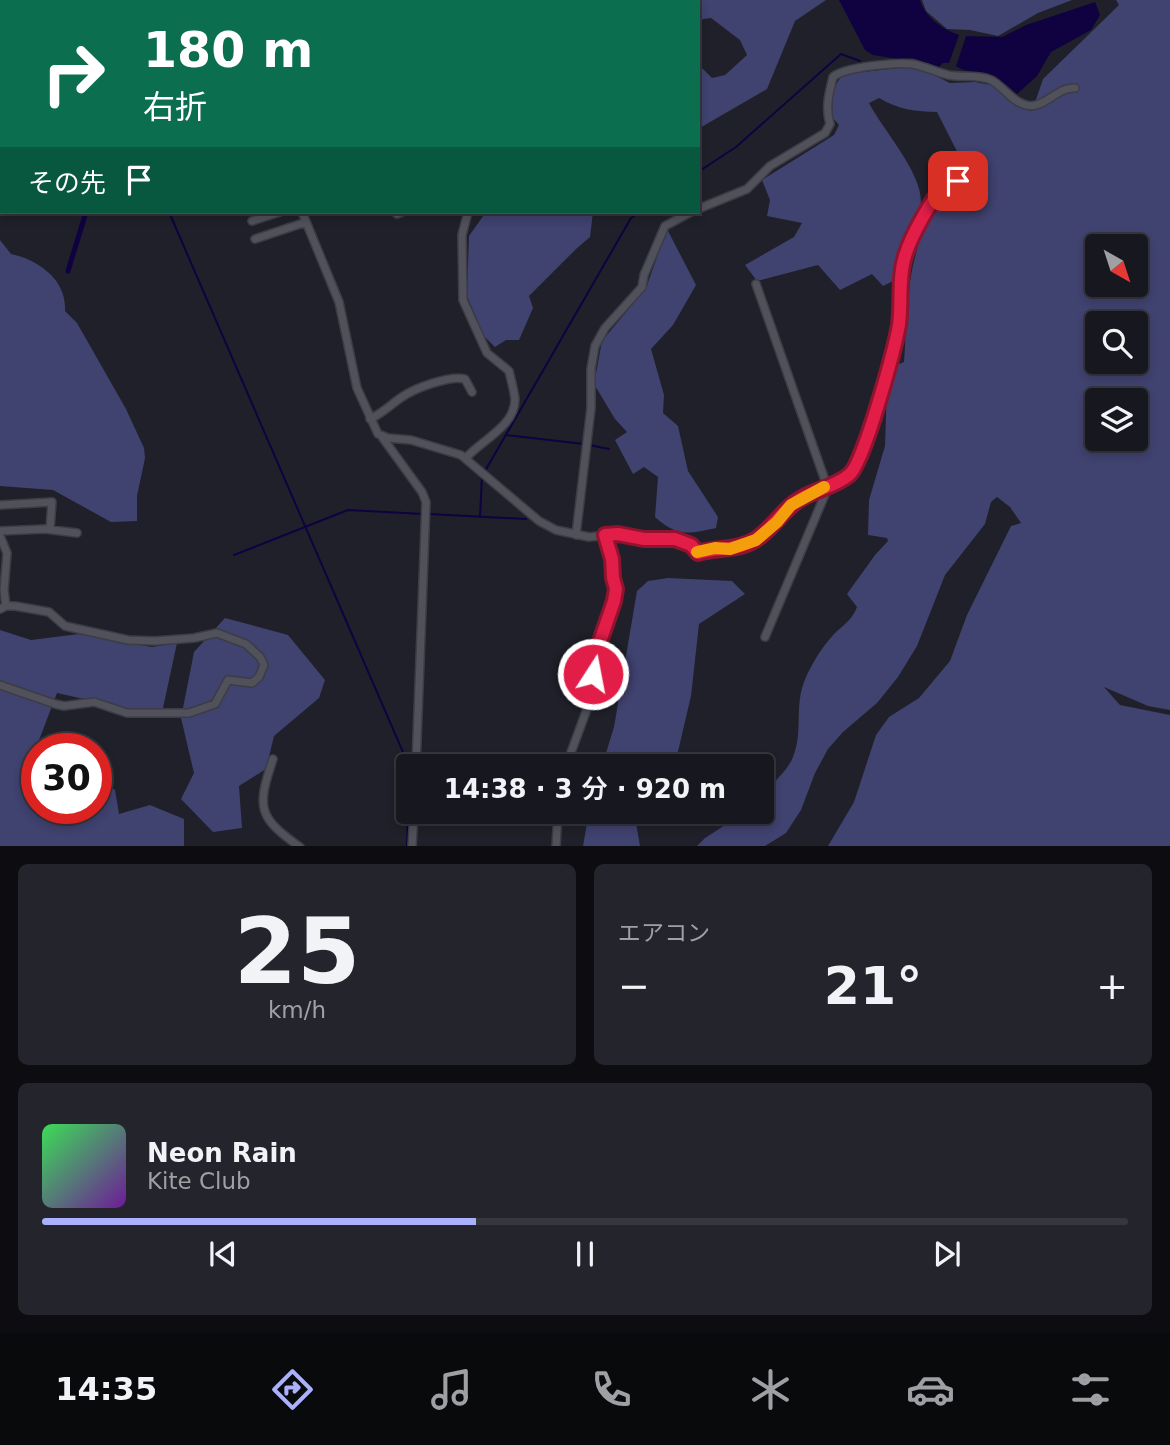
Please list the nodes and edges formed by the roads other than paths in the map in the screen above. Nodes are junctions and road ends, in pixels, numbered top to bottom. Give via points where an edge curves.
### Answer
1 (1075, 88) dead end
2 (968, 191) dead end
3 (700, 208) edge
4 (274, 214) edge
5 (304, 214) edge
6 (467, 214) edge
7 (687, 214) edge
8 (252, 221) dead end
9 (306, 222) junction
10 (255, 239) dead end
11 (756, 284) dead end
12 (472, 392) dead end
13 (370, 419) junction
14 (382, 437) junction
15 (466, 458) junction
16 (828, 485) junction
17 (0, 505) edge
18 (50, 529) junction
19 (77, 533) dead end
20 (0, 534) edge
21 (576, 535) junction
22 (605, 535) junction
23 (3, 608) edge
24 (765, 637) dead end
25 (0, 685) edge
26 (416, 754) edge
27 (570, 754) edge
28 (273, 759) dead end
29 (413, 824) edge
30 (557, 824) edge
31 (300, 846) edge
32 (412, 846) edge
33 (556, 846) edge

1 - 3 street via 1027,106 979,76 951,75 906,63 845,69 833,77 828,96 830,124 825,132 770,166 747,189
2 - 16 street via 958,181 946,183 905,253 894,349 865,440 853,472
4 - 8 street
5 - 9 street
6 - 15 street via 462,235 463,300 487,353 509,371 515,399 504,426
7 - 21 street via 665,226 642,287 595,346
9 - 10 street
9 - 13 street via 339,302 357,388
11 - 16 street
12 - 13 street via 465,379 455,378 411,392
13 - 14 street
14 - 15 street via 411,440
14 - 26 street via 426,502
15 - 21 street via 547,527
16 - 22 street via 791,505 756,540 730,549 698,553 675,539
16 - 24 street
17 - 18 street via 52,502
18 - 19 street
18 - 20 street
20 - 23 street via 7,553
21 - 22 street
22 - 27 street via 616,589 594,659 587,709
23 - 25 street via 49,612 65,626 128,639 155,641 217,633 246,644 264,665 253,683 228,680 215,704 189,713 127,713 94,702 64,706
28 - 31 street via 261,795 267,819
29 - 32 street
30 - 33 street

